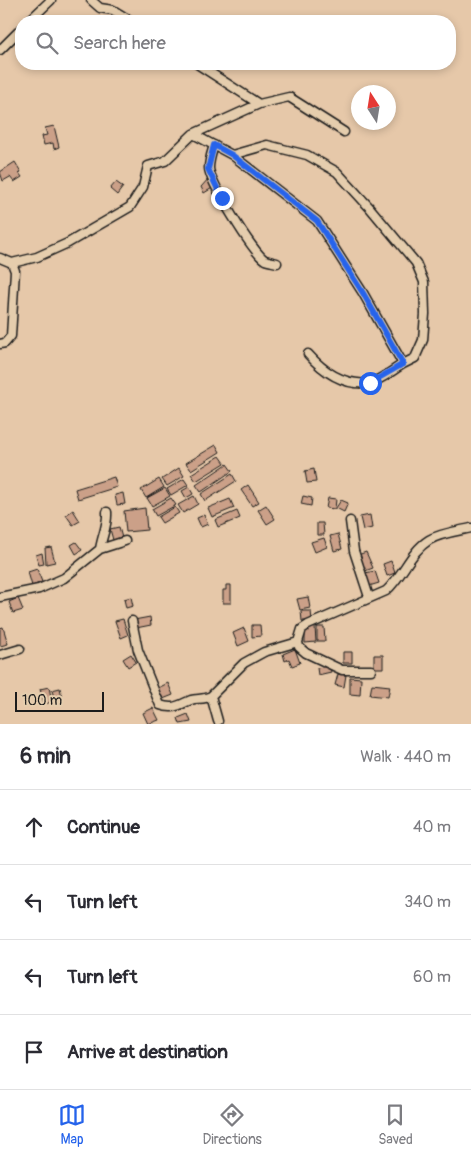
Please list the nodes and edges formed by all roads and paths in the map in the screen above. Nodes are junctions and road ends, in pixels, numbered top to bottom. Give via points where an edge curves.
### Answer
1 (51, 0) edge
2 (90, 0) edge
3 (36, 15) edge
4 (121, 15) edge
5 (15, 35) edge
6 (0, 50) edge
7 (206, 70) edge
8 (259, 104) junction
9 (344, 132) dead end
10 (193, 134) junction
11 (214, 145) junction
12 (232, 155) junction
13 (0, 258) edge
14 (12, 263) junction
15 (277, 263) dead end
16 (0, 344) edge
17 (308, 354) dead end
18 (403, 364) junction
19 (107, 512) dead end
20 (350, 521) dead end
21 (471, 528) edge
22 (125, 542) dead end
23 (100, 550) junction
24 (0, 597) edge
25 (369, 598) junction
26 (132, 621) dead end
27 (298, 642) junction
28 (20, 649) dead end
29 (0, 655) edge
30 (371, 670) dead end
31 (211, 696) junction
32 (218, 721) dead end

1 - 3 street
2 - 4 street via 100,8
5 - 6 street
7 - 8 street
8 - 9 street via 289,97
8 - 10 street
10 - 11 street
10 - 14 street via 165,161 148,166 143,187 130,207 68,243
11 - 12 street
11 - 15 street via 208,169 222,198 234,220 265,260
12 - 18 street via 317,221
12 - 18 street via 267,145 307,154 337,172 416,263 424,282 426,314 423,340 415,358
13 - 14 street
14 - 16 street via 15,271 11,336
17 - 18 street via 334,377 351,382 370,383
19 - 23 street via 108,522
20 - 25 street via 354,551
21 - 25 street via 430,539 414,554 395,583
22 - 23 street
23 - 24 street via 64,578 39,589
25 - 27 street via 308,624 302,629
26 - 31 street via 138,650 160,704 167,707 184,705 191,700
27 - 30 street via 306,653 342,670
27 - 31 street via 264,652 244,663
28 - 29 street
31 - 32 street

